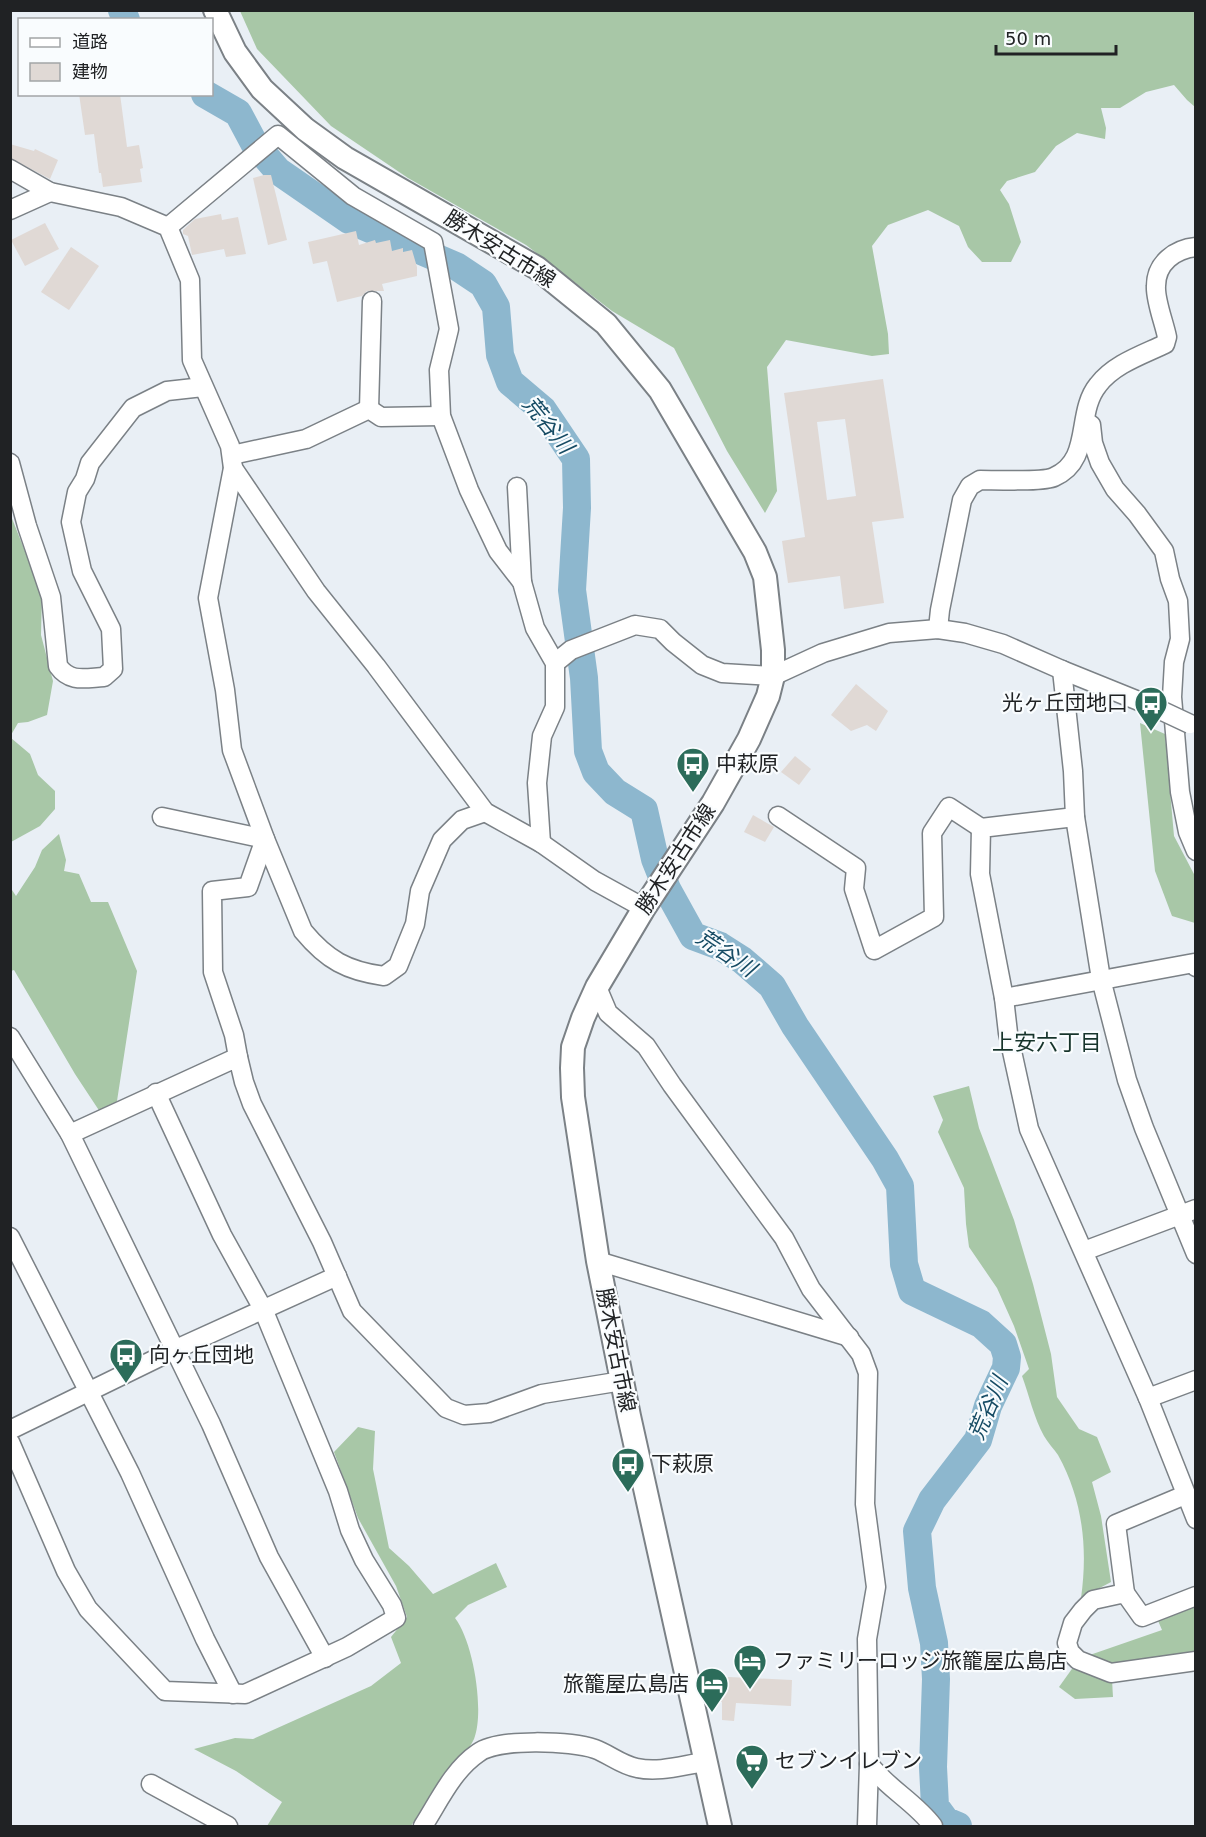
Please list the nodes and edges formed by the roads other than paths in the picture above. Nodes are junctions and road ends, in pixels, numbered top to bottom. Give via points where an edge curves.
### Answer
1 (215, 10) edge
2 (10, 169) edge
3 (50, 192) junction
4 (10, 210) edge
5 (168, 227) junction
6 (1196, 247) edge
7 (372, 301) dead end
8 (202, 387) junction
9 (369, 409) junction
10 (441, 416) junction
11 (1085, 421) junction
12 (232, 462) junction
13 (10, 463) edge
14 (517, 487) dead end
15 (522, 582) junction
16 (938, 629) junction
17 (555, 663) junction
18 (1062, 670) junction
19 (773, 676) junction
20 (1193, 725) edge
21 (485, 812) junction
22 (778, 816) dead end
23 (162, 817) dead end
24 (1075, 817) junction
25 (981, 828) junction
26 (265, 839) junction
27 (541, 843) junction
28 (1196, 851) edge
29 (647, 903) junction
30 (1196, 967) edge
31 (1101, 979) junction
32 (597, 987) junction
33 (1004, 998) junction
34 (10, 1037) edge
35 (238, 1057) junction
36 (156, 1093) junction
37 (70, 1134) junction
38 (1188, 1213) edge
39 (10, 1237) edge
40 (1084, 1251) junction
41 (1196, 1254) edge
42 (598, 1261) junction
43 (17, 1264) edge
44 (337, 1276) junction
45 (263, 1309) junction
46 (849, 1337) junction
47 (174, 1350) junction
48 (1196, 1380) edge
49 (622, 1382) junction
50 (88, 1393) junction
51 (1148, 1398) junction
52 (10, 1430) edge
53 (10, 1442) edge
54 (1185, 1495) junction
55 (1196, 1519) edge
56 (1125, 1593) junction
57 (1196, 1596) edge
58 (325, 1658) junction
59 (1196, 1661) edge
60 (232, 1694) junction
61 (705, 1761) junction
62 (869, 1764) junction
63 (151, 1784) dead end
64 (228, 1827) edge
65 (423, 1827) edge
66 (720, 1827) edge
67 (867, 1827) edge
68 (933, 1827) edge

1 - 19 main road, 勝木安古市線 via 235,52 262,89 305,129 345,158 537,268 606,324 660,390 755,552 770,605
2 - 3 street
3 - 4 street
3 - 5 street via 121,207
5 - 8 street via 190,280 192,360
5 - 10 street via 278,135 353,196 433,242 449,328 439,370
6 - 11 street via 1182,248 1159,270 1156,287 1167,337 1165,344 1124,363 1098,384
7 - 9 street
8 - 12 street via 230,446
8 - 13 street via 166,391 133,408 90,464 77,492 71,522 82,571 111,629 113,669 104,677 64,675 58,666 51,597
9 - 10 street via 381,417
9 - 12 street via 306,439
10 - 15 street via 498,551
11 - 16 street via 1077,457 1068,470 1051,479 980,480 970,486 962,500
11 - 28 street via 1091,425 1100,463 1115,489 1164,551 1178,601 1180,639 1172,697 1180,792
12 - 21 street via 316,591
12 - 26 street via 208,598 232,750
14 - 15 street
15 - 17 street via 535,628
16 - 18 street via 1003,644
16 - 19 street via 889,633 823,653
17 - 19 street via 571,650 635,625 660,629 702,665 722,673
17 - 27 street via 555,707 543,736 537,783
18 - 20 street, bridge
18 - 24 street
19 - 29 main road, 勝木安古市線 via 749,739 713,803
21 - 26 street via 462,820 442,840 420,891 415,924 398,966 384,976 345,967 312,942 303,931
21 - 27 street
22 - 25 street via 856,868 854,889 874,950 934,917 932,833 949,807
23 - 26 street
24 - 25 street
24 - 31 street
25 - 33 street via 980,874
26 - 35 street via 248,887 212,891 213,972
27 - 29 street via 595,881
29 - 32 main road, 勝木安古市線
30 - 31 street via 1194,963
31 - 33 street
31 - 38 street via 1127,1080
32 - 42 main road, 勝木安古市線 via 573,1047 572,1068
32 - 46 street via 608,1013 646,1046 784,1238 811,1289
33 - 40 street via 1029,1129
34 - 37 street
35 - 36 street
35 - 44 street via 252,1104
36 - 37 street
36 - 45 street via 222,1235
37 - 47 street
38 - 40 street
38 - 41 street
39 - 43 street
40 - 51 street
42 - 46 street
42 - 49 main road, 勝木安古市線
43 - 50 street
44 - 45 street
44 - 49 street via 352,1311 446,1408 464,1415 489,1413 542,1394
45 - 47 street
45 - 58 street via 338,1491 350,1530 396,1618
46 - 62 street via 868,1373 865,1504 876,1587 867,1639
47 - 50 street
47 - 58 street via 269,1557
48 - 51 street
49 - 61 main road, 勝木安古市線
50 - 52 street
50 - 60 street via 130,1473
51 - 54 street
53 - 60 street via 66,1571 87,1609 165,1691
54 - 55 street
54 - 56 street via 1116,1524
56 - 57 street via 1142,1617
56 - 59 street via 1093,1600 1073,1623 1067,1643 1078,1660 1111,1673
58 - 60 street via 245,1694
61 - 65 street via 663,1769 637,1768 596,1749 576,1745 512,1743 487,1747 452,1780
61 - 66 main road, 勝木安古市線
62 - 67 street
62 - 68 street
63 - 64 street

